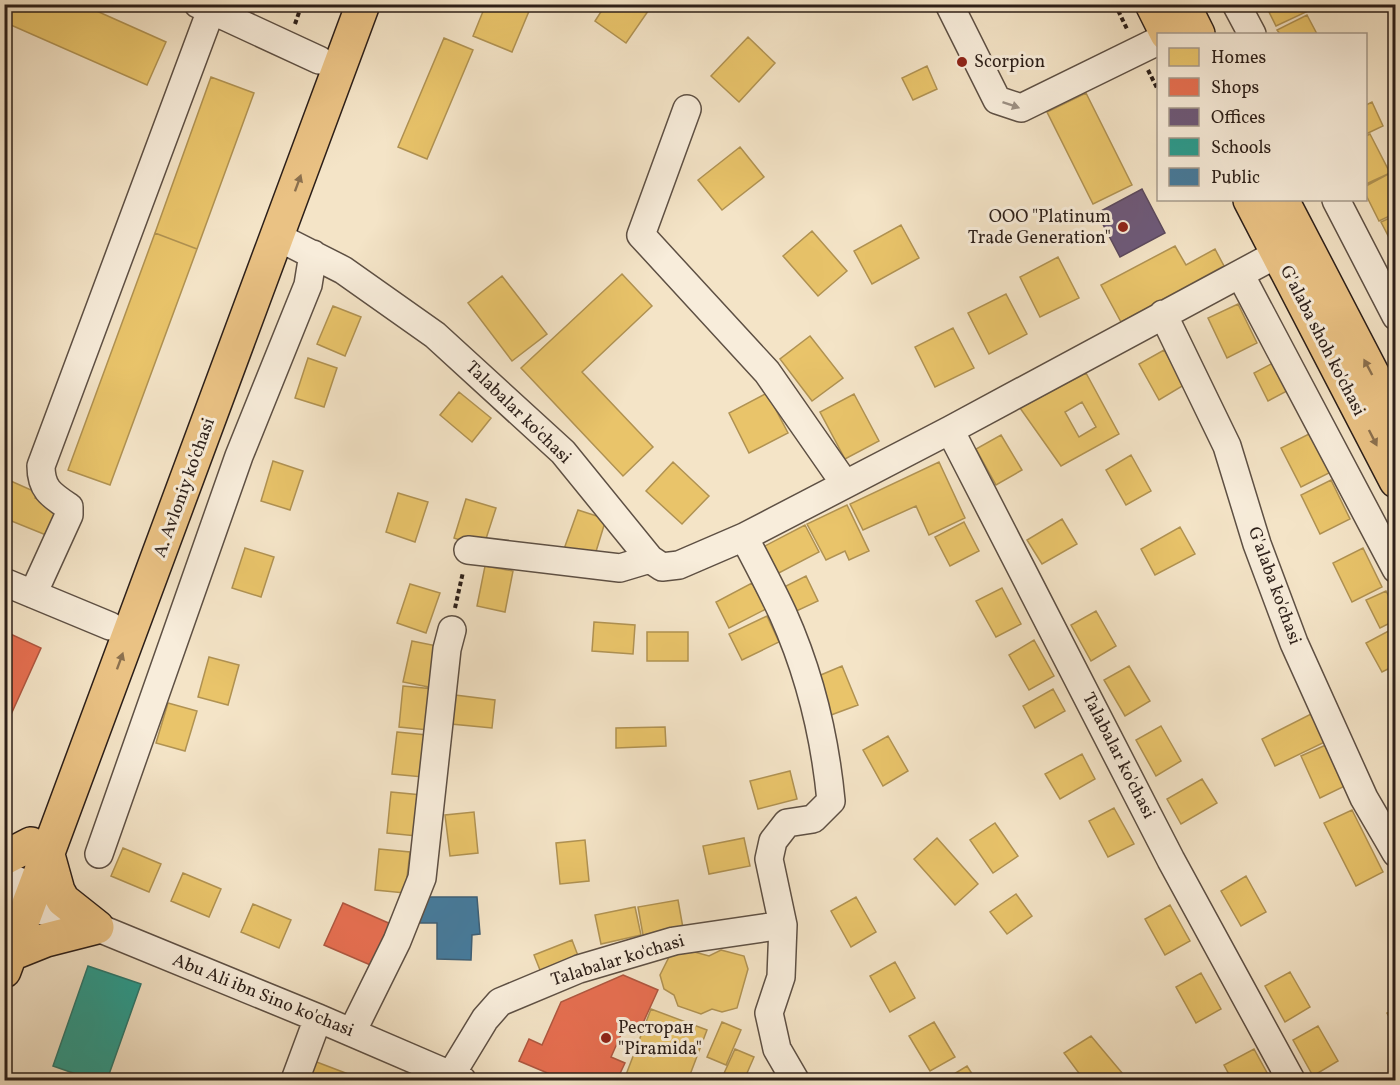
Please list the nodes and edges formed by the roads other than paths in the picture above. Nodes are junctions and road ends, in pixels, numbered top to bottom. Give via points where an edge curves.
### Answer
1 (340, 4) edge
2 (363, 4) edge
3 (950, 4) edge
4 (1152, 4) edge
5 (1183, 4) edge
6 (1236, 4) edge
7 (204, 7) edge
8 (1166, 33) edge
9 (1198, 33) edge
10 (1251, 33) edge
11 (1157, 41) edge
12 (319, 60) junction
13 (687, 110) dead end
14 (1250, 201) edge
15 (1283, 201) edge
16 (1337, 201) edge
17 (278, 237) junction
18 (313, 254) junction
19 (1277, 254) junction
20 (1240, 274) junction
21 (1163, 314) junction
22 (1395, 316) edge
23 (1395, 419) edge
24 (950, 430) junction
25 (1395, 481) edge
26 (845, 484) junction
27 (744, 537) junction
28 (468, 550) road end
29 (650, 559) junction
30 (1395, 569) edge
31 (4, 582) edge
32 (33, 594) junction
33 (110, 626) junction
34 (452, 630) road end
35 (1395, 853) edge
36 (99, 854) dead end
37 (18, 882) edge
38 (783, 925) junction
39 (97, 927) junction
40 (8, 963) edge
41 (318, 1018) junction
42 (352, 1032) junction
43 (457, 1078) edge
44 (295, 1080) edge
45 (795, 1080) edge
46 (1291, 1080) edge

1 - 12 main road, A. Avloniy ko'chasi
17 -> 2 main road, A. Avloniy ko'chasi
3 -> 11 street via 996,100 1021,108
4 - 8 main road
5 - 9 main road
6 - 10 street
7 - 12 street
7 - 32 street via 41,466 41,481 69,507 69,514
12 - 33 main road, A. Avloniy ko'chasi
13 - 26 street via 641,235 767,372
14 - 19 main road, G'alaba shoh ko'chasi
23 -> 15 main road, G'alaba shoh ko'chasi
16 - 22 street
17 - 18 street, Talabalar ko'chasi
37 -> 17 main road, A. Avloniy ko'chasi
18 - 29 street, Talabalar ko'chasi via 343,270 435,335 563,452
18 - 36 street via 308,285 239,456
19 - 20 street
19 -> 25 main road, G'alaba shoh ko'chasi
20 - 21 street
20 - 30 street
21 - 24 street
21 - 35 street, G'alaba ko'chasi via 1227,446 1257,544 1294,643 1364,798
24 - 26 street
24 - 46 street, Talabalar ko'chasi via 1171,860
26 - 27 street
27 - 29 street via 679,565 662,567
27 - 38 street via 783,615 807,677 831,801 813,819 787,823 773,841 769,859
28 - 29 street via 620,568
31 - 32 street
32 - 33 street
33 - 37 main road, A. Avloniy ko'chasi
34 - 42 street via 422,878 397,941
37 - 39 street, Abu Ali ibn Sino ko'chasi via 63,912
37 - 39 main road via 58,891 63,900
37 - 40 main road, A. Avloniy ko'chasi
38 - 43 street, Talabalar ko'chasi via 674,941 579,969 500,1002 485,1019
38 - 45 street via 781,977 769,1013 777,1049
39 - 40 main road via 46,940
39 - 41 street, Abu Ali ibn Sino ko'chasi
41 - 42 street, Abu Ali ibn Sino ko'chasi
41 - 44 street
42 - 43 street, Abu Ali ibn Sino ko'chasi

